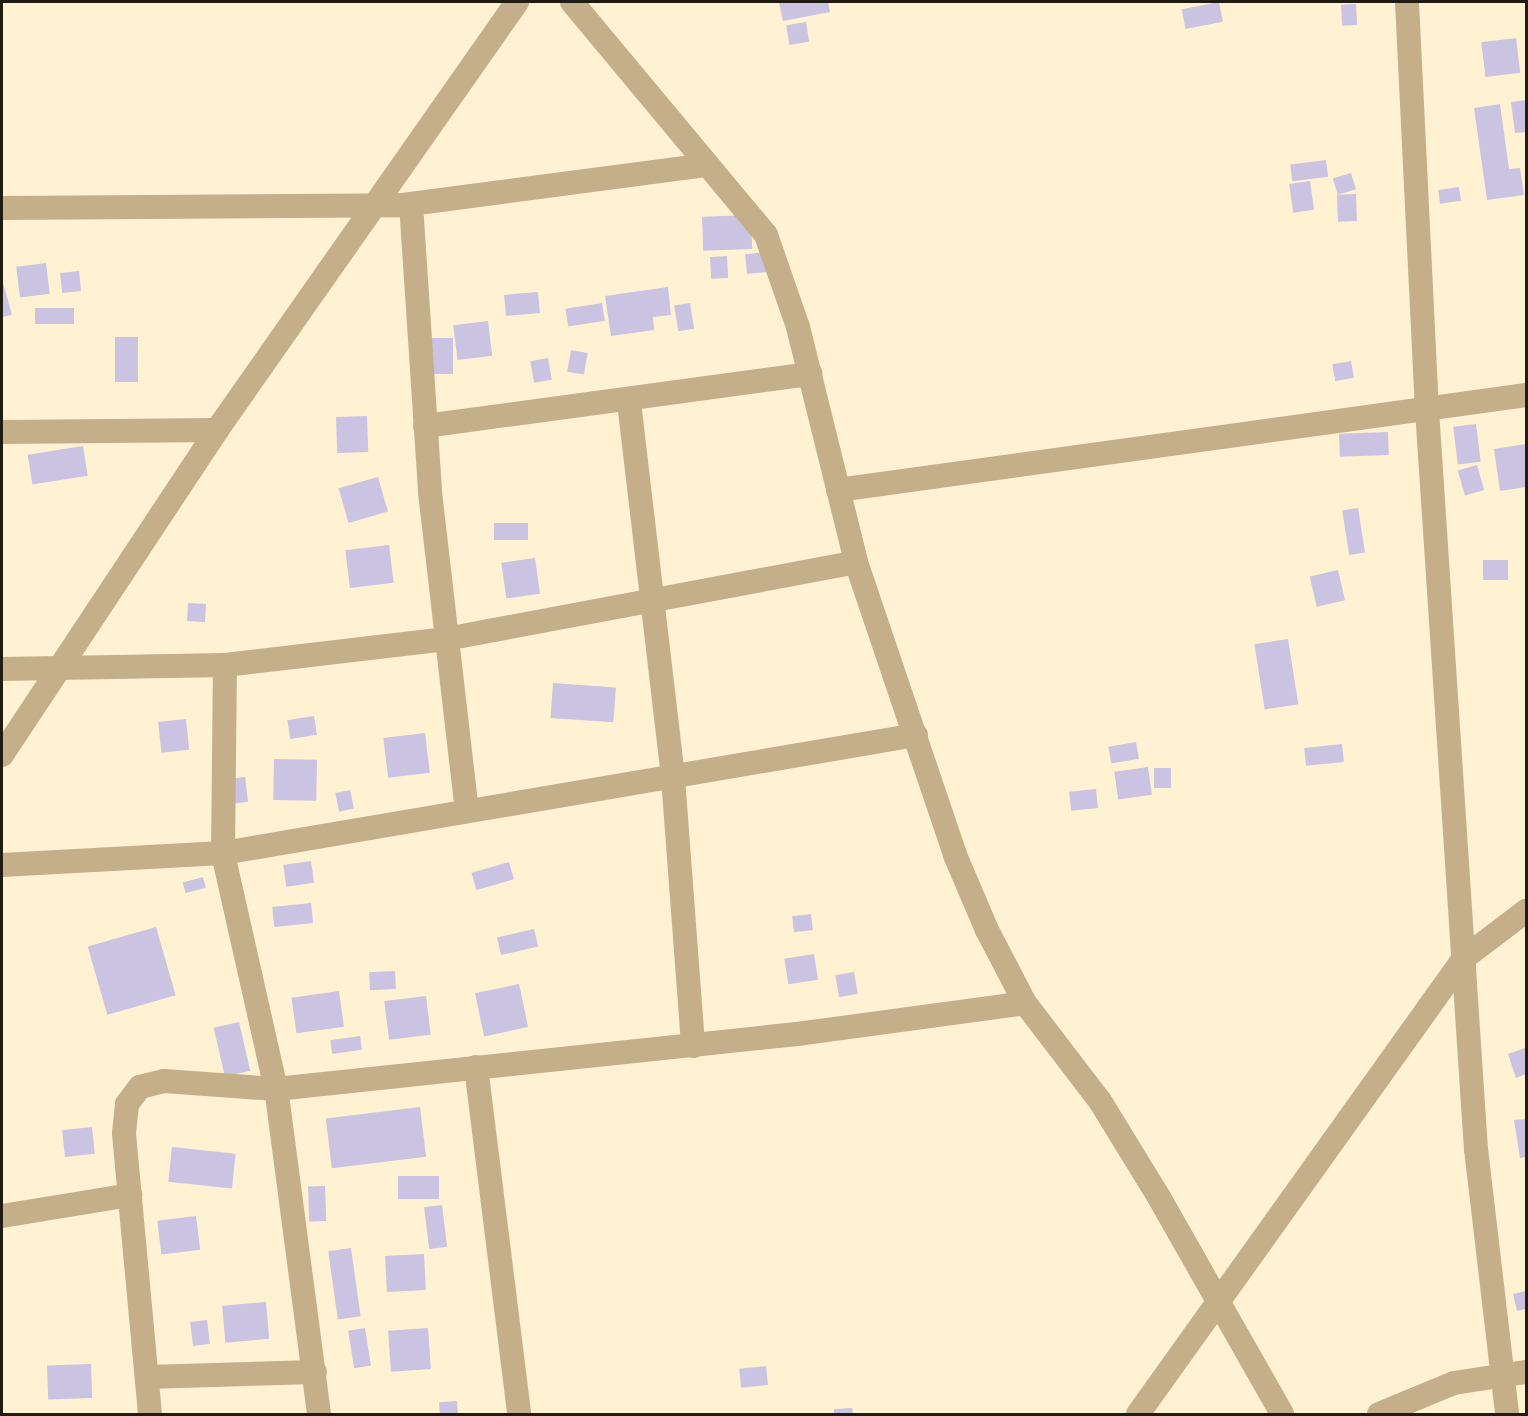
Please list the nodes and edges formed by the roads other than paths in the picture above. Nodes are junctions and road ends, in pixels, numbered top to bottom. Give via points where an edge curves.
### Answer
1 (517, 2) edge
2 (572, 2) edge
3 (1407, 2) edge
4 (707, 165) junction
5 (411, 204) junction
6 (378, 206) junction
7 (2, 208) edge
8 (811, 374) junction
9 (1527, 395) edge
10 (629, 402) junction
11 (1427, 410) junction
12 (425, 426) junction
13 (217, 430) junction
14 (2, 432) edge
15 (837, 490) junction
16 (856, 562) junction
17 (653, 602) junction
18 (446, 639) junction
19 (225, 665) junction
20 (60, 668) junction
21 (2, 669) edge
22 (916, 735) junction
23 (2, 755) edge
24 (673, 778) junction
25 (467, 810) junction
26 (223, 853) junction
27 (2, 865) edge
28 (1527, 911) edge
29 (1464, 958) junction
30 (1025, 1003) junction
31 (693, 1046) junction
32 (476, 1066) junction
33 (276, 1089) junction
34 (130, 1195) junction
35 (2, 1216) edge
36 (1216, 1298) junction
37 (315, 1372) junction
38 (1527, 1372) edge
39 (147, 1377) junction
40 (1500, 1377) junction
41 (150, 1414) edge
42 (319, 1414) edge
43 (519, 1414) edge
44 (1137, 1414) edge
45 (1282, 1414) edge
46 (1379, 1414) edge
47 (1507, 1414) edge

1 - 6 street
2 - 4 street
3 - 11 street
4 - 5 street
4 - 8 street via 766,235
5 - 6 street
5 - 12 street
6 - 7 street
6 - 13 street
8 - 10 street
8 - 15 street
9 - 11 street
10 - 12 street
10 - 17 street
11 - 15 street
11 - 29 street
12 - 18 street
13 - 14 street
13 - 20 street
15 - 16 street
16 - 17 street
16 - 22 street
17 - 18 street
17 - 24 street
18 - 19 street
18 - 25 street
19 - 20 street
19 - 26 street
20 - 21 street
20 - 23 street
22 - 24 street
22 - 30 street via 955,855
24 - 25 street
24 - 31 street
25 - 26 street
26 - 27 street
26 - 33 street
28 - 29 street
29 - 36 street
29 - 40 street
30 - 31 street
30 - 36 street via 1100,1101
31 - 32 street
32 - 33 street
32 - 43 street
33 - 34 street via 164,1081 140,1087 127,1104
33 - 37 street
34 - 35 street
34 - 39 street
36 - 44 street
36 - 45 street
37 - 39 street
37 - 42 street
38 - 40 street
39 - 41 street
40 - 46 street via 1454,1383
40 - 47 street

